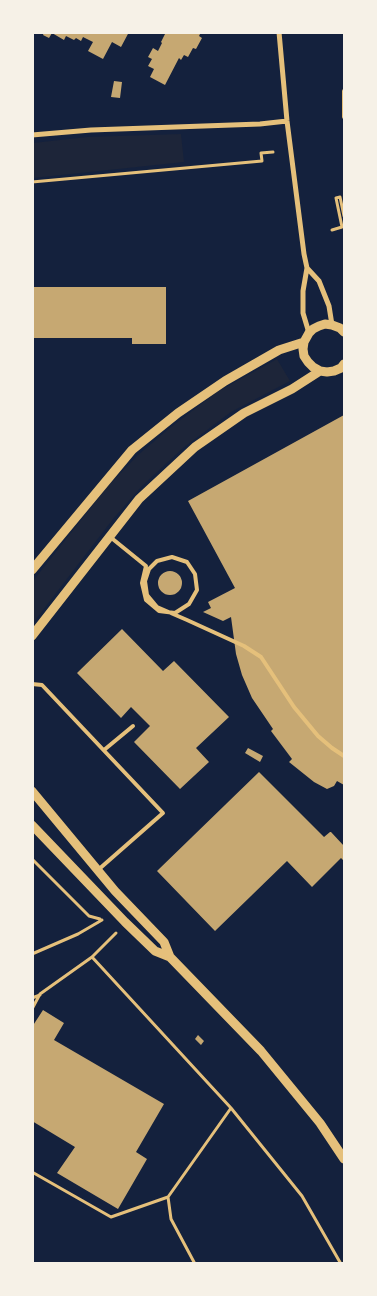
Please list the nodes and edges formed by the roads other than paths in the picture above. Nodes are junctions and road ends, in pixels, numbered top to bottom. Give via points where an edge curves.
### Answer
1 (279, 32) edge
2 (344, 91) edge
3 (344, 117) edge
4 (287, 121) junction
5 (32, 136) edge
6 (307, 268) junction
7 (340, 328) edge
8 (306, 337) junction
9 (344, 364) edge
10 (320, 371) junction
11 (109, 536) junction
12 (32, 570) edge
13 (32, 636) edge
14 (32, 684) edge
15 (133, 726) dead end
16 (104, 750) junction
17 (344, 756) edge
18 (32, 791) edge
19 (32, 825) edge
20 (98, 870) junction
21 (170, 957) junction
22 (344, 1159) edge

1 - 4 street
2 - 3 lane
4 - 5 street via 91,130
4 - 6 street
6 - 7 street via 319,281
6 - 8 street via 302,291
7 - 8 street via 319,326
8 - 10 street via 304,356 313,368
8 - 12 street via 225,381 132,450
9 - 10 street via 334,371
10 - 11 street via 244,413 195,447 139,499
11 - 13 street
11 - 17 lane via 146,566 142,583 146,600 159,611 175,613 189,604 197,590 196,574 187,562 172,557 157,561 149,569 147,595 157,607 244,646 262,657 294,707 318,736
14 - 16 lane via 42,685
15 - 16 lane
16 - 20 lane via 163,813
18 - 20 street
19 - 21 street via 155,951
20 - 21 street via 164,942
21 - 22 street via 261,1052 320,1122

